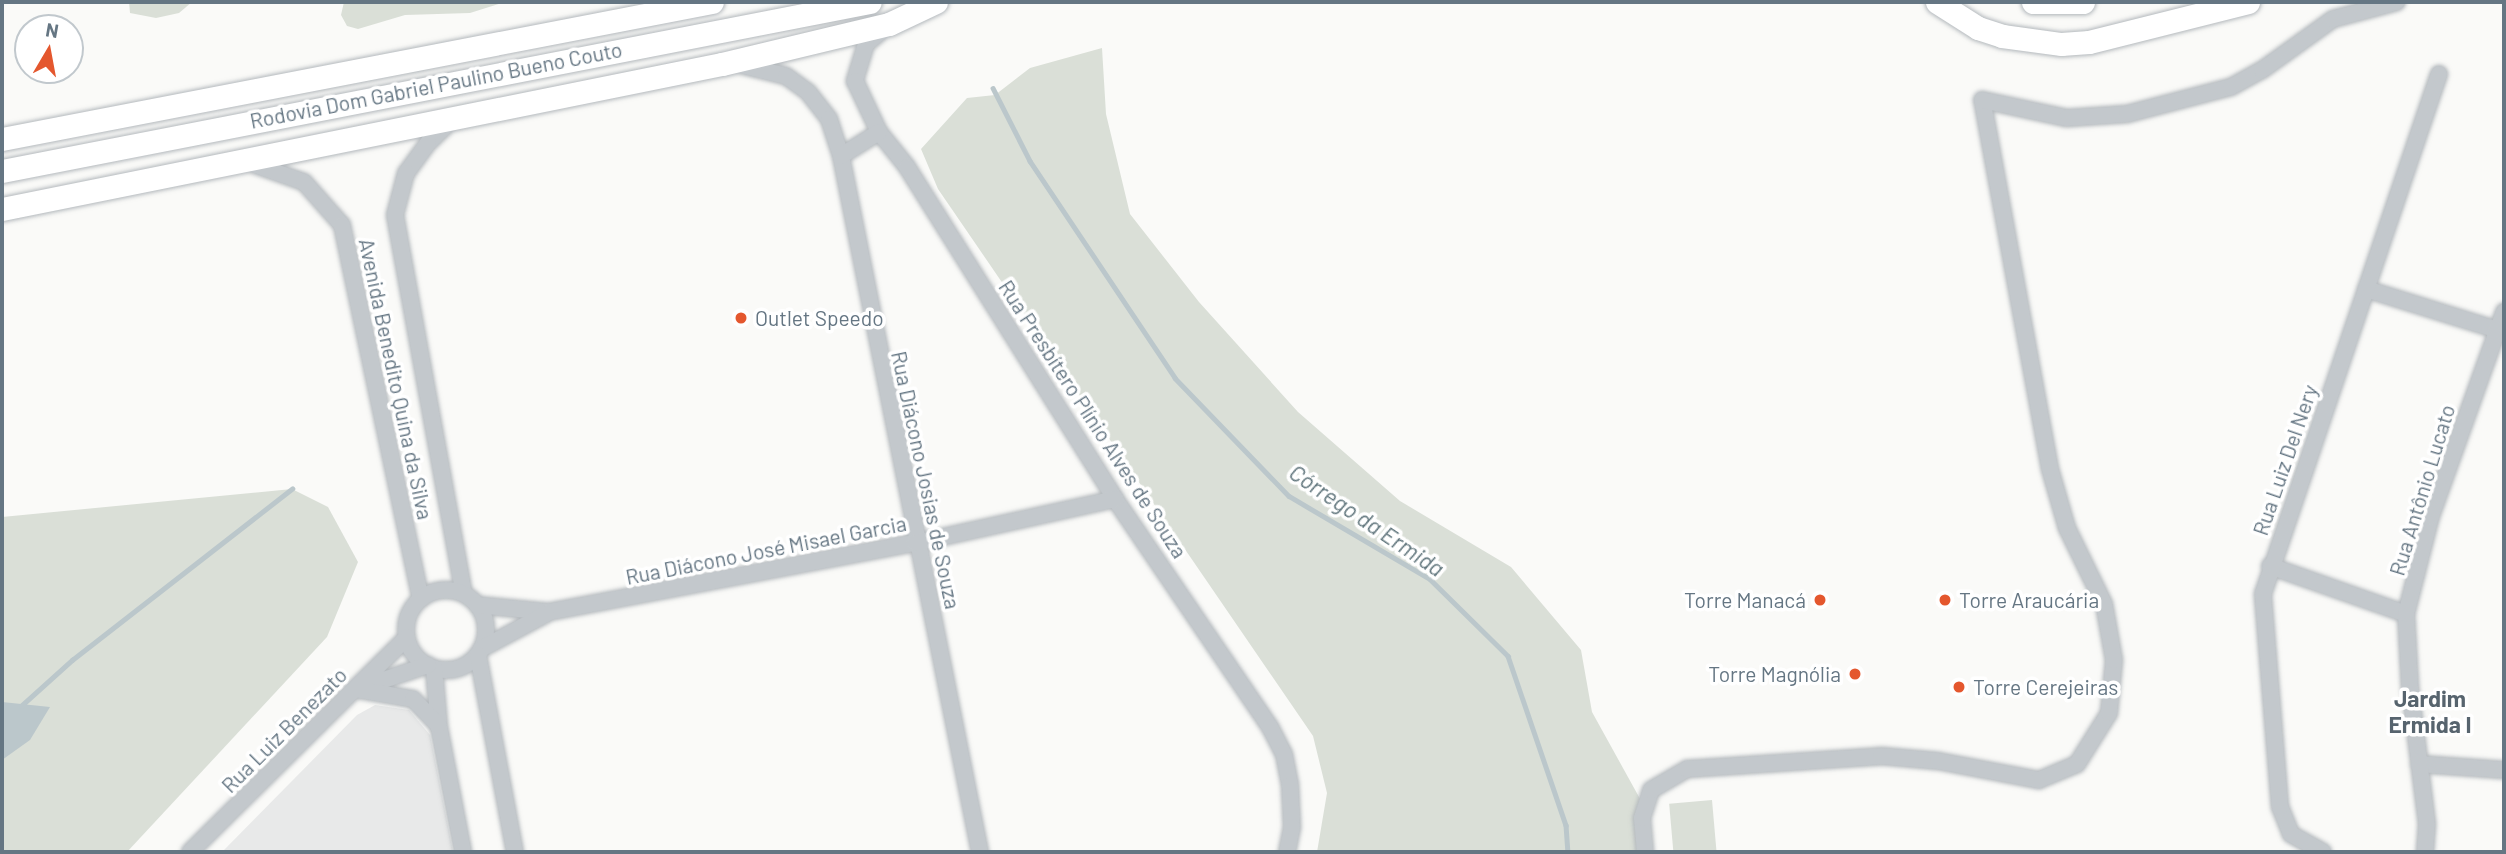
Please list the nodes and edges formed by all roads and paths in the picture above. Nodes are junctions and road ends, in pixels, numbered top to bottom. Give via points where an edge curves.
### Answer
1 (712, 2) edge
2 (870, 2) edge
3 (936, 2) edge
4 (1937, 2) edge
5 (2033, 2) edge
6 (2083, 2) edge
7 (2248, 2) edge
8 (2398, 2) edge
9 (890, 24) junction
10 (722, 64) junction
11 (2439, 74) dead end
12 (452, 120) junction
13 (879, 132) junction
14 (2, 139) edge
15 (841, 156) junction
16 (223, 163) junction
17 (2, 171) edge
18 (2, 209) edge
19 (2366, 289) junction
20 (2504, 312) edge
21 (2498, 330) junction
22 (1115, 499) junction
23 (915, 543) junction
24 (2270, 566) junction
25 (464, 594) junction
26 (421, 599) junction
27 (477, 605) junction
28 (549, 612) junction
29 (2406, 614) junction
30 (407, 637) junction
31 (480, 652) junction
32 (431, 667) junction
33 (355, 689) junction
34 (439, 727) junction
35 (2419, 764) junction
36 (2504, 770) edge
37 (190, 852) edge
38 (463, 852) edge
39 (515, 852) edge
40 (979, 852) edge
41 (1287, 852) edge
42 (1645, 852) edge
43 (2323, 852) edge
44 (2425, 852) edge

1 - 14 highway, Rodovia Dom Gabriel Paulino Bueno Couto
2 - 17 highway, Rodovia Dom Gabriel Paulino Bueno Couto
3 - 9 highway
4 - 7 highway via 1990,32 2062,44 2089,42
5 - 6 highway
8 - 42 street via 2333,19 2262,71 2231,87 2127,114 2067,118 1982,100 2050,469 2067,528 2104,604 2114,660 2109,713 2077,764 2039,780 1938,761 1881,756 1687,769 1651,790 1642,818
9 - 10 highway
9 - 13 street, Rua Presbítero Plínio Alves de Souza via 866,44 855,81
10 - 12 highway
10 - 15 street, Rua Diácono Josias de Souza via 758,66 808,92 829,119
11 - 19 street, Rua Luiz Del Nery
12 - 16 highway
12 - 25 street, Avenida Benedito Quina da Silva via 411,165 395,215
13 - 15 street
13 - 22 street, Rua Presbítero Plínio Alves de Souza via 907,167
15 - 23 street, Rua Diácono Josias de Souza
16 - 18 highway
16 - 26 street, Avenida Benedito Quina da Silva via 260,163 290,174 328,204 342,225
19 - 21 street
19 - 24 street, Rua Luiz Del Nery
20 - 21 street, Rua Antônio Lucato
21 - 29 street, Rua Antônio Lucato via 2431,516
22 - 23 street, Rua Diácono José Misael Garcia
22 - 41 street, Rua Presbítero Plínio Alves de Souza via 1284,754 1292,827
23 - 28 street, Rua Diácono José Misael Garcia
23 - 40 street, Rua Diácono Josias de Souza via 949,683
24 - 29 street
24 - 43 street, Rua Luiz Del Nery via 2263,594 2280,807 2291,834
25 - 26 street via 437,591
25 - 27 street
26 - 30 street via 408,618
27 - 28 street
27 - 31 street via 487,630
28 - 31 street
29 - 35 street, Rua Antônio Lucato
30 - 32 street via 417,657
30 - 33 street, Rua Luiz Benezato
31 - 32 street via 454,669
31 - 39 street
32 - 33 street
32 - 34 street
33 - 34 street via 413,699
33 - 37 street, Rua Luiz Benezato
34 - 38 street
35 - 36 street
35 - 44 street, Rua Antônio Lucato via 2427,824

